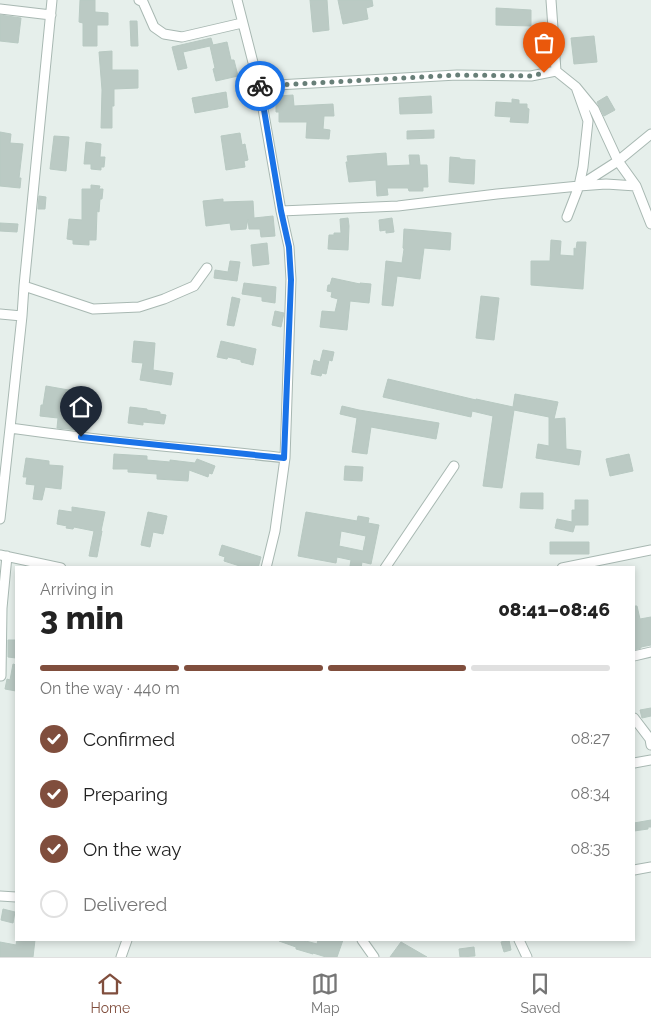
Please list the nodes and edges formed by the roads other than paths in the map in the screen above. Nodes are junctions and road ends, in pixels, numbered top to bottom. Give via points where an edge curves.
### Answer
1 (52, 0) edge
2 (139, 0) edge
3 (237, 0) edge
4 (551, 0) edge
5 (0, 9) edge
6 (51, 15) junction
7 (242, 24) junction
8 (556, 71) junction
9 (259, 86) junction
10 (576, 88) junction
11 (651, 134) edge
12 (618, 161) junction
13 (579, 186) junction
14 (636, 186) junction
15 (281, 211) junction
16 (567, 216) dead end
17 (651, 224) edge
18 (207, 268) dead end
19 (24, 286) junction
20 (0, 314) edge
21 (22, 316) junction
22 (10, 428) junction
23 (284, 458) junction
24 (454, 466) dead end
25 (0, 520) edge
26 (651, 550) edge
27 (4, 555) edge
28 (52, 566) edge
29 (266, 566) edge
30 (387, 566) edge
31 (572, 566) edge
32 (651, 652) edge
33 (635, 656) edge
34 (1, 676) edge
35 (635, 719) edge
36 (651, 745) edge
37 (651, 760) edge
38 (635, 763) edge
39 (651, 867) edge
40 (635, 870) edge
41 (0, 896) edge
42 (15, 897) edge
43 (127, 941) edge
44 (363, 941) edge
45 (519, 941) edge
46 (121, 957) edge
47 (374, 957) edge
48 (527, 957) edge

1 - 6 street
2 - 7 street via 143,2 154,27 164,34 182,37
3 - 7 street
4 - 8 street
5 - 6 street
6 - 19 street
7 - 9 street
8 - 9 street via 531,76 457,75
8 - 10 street
9 - 15 street
10 - 12 street via 594,110
10 - 13 street via 588,120
11 - 12 street
12 - 13 street
12 - 14 street
13 - 14 street
13 - 15 street via 398,206
13 - 16 street
14 - 17 street
15 - 23 street via 289,247 291,280
18 - 19 street via 194,286 139,307 93,309
19 - 21 street
20 - 21 street
21 - 22 street
22 - 23 street
22 - 25 street
23 - 29 street via 275,531
24 - 30 street
26 - 31 street
27 - 28 street
27 - 34 street
32 - 33 street
35 - 36 street
37 - 38 street
39 - 40 street
41 - 42 street
43 - 46 street
44 - 47 street
45 - 48 street

